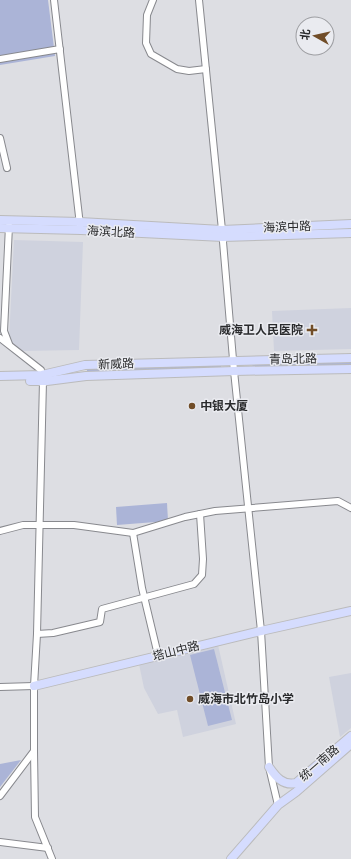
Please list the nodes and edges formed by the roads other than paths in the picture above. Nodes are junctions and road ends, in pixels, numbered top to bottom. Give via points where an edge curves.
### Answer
1 (54, 0) edge
2 (153, 0) edge
3 (199, 0) edge
4 (60, 49) junction
5 (0, 60) edge
6 (206, 69) junction
7 (0, 138) edge
8 (7, 168) dead end
9 (0, 220) edge
10 (9, 224) junction
11 (351, 224) edge
12 (80, 226) junction
13 (0, 228) edge
14 (351, 233) edge
15 (223, 234) junction
16 (0, 338) edge
17 (9, 344) junction
18 (351, 358) edge
19 (234, 360) junction
20 (351, 369) edge
21 (234, 371) junction
22 (0, 376) edge
23 (42, 376) junction
24 (0, 381) edge
25 (249, 508) junction
26 (351, 508) edge
27 (200, 514) junction
28 (40, 524) junction
29 (0, 531) edge
30 (133, 532) junction
31 (144, 598) junction
32 (351, 612) edge
33 (261, 631) junction
34 (37, 634) junction
35 (158, 655) junction
36 (34, 686) junction
37 (0, 687) edge
38 (351, 736) edge
39 (351, 744) edge
40 (34, 751) junction
41 (269, 767) junction
42 (0, 796) edge
43 (278, 805) junction
44 (0, 842) edge
45 (48, 848) junction
46 (52, 859) edge
47 (231, 859) edge

1 - 4 street
2 - 6 street via 147,16 146,43 151,54 177,69
3 - 6 street
4 - 5 street
4 - 12 street
6 - 15 street
7 - 8 street
9 - 10 main road, 海滨北路
10 - 12 main road, 海滨北路
10 - 13 main road, 海滨北路
10 - 17 street via 4,331
11 - 15 main road, 海滨中路
12 - 15 main road, 海滨北路
14 - 15 main road, 海滨中路
15 - 19 street
16 - 17 street
17 - 23 street
18 - 19 main road, 青岛北路
19 - 21 street
19 - 23 main road, 新威路 via 85,365
20 - 21 main road, 青岛北路
21 - 23 main road, 新威路
21 - 25 street
22 - 23 main road, 新威路
23 - 24 main road, 新威路
23 - 28 street
25 - 26 street via 338,501
25 - 27 street
25 - 33 street
27 - 30 street
27 - 31 street via 204,559 202,575 194,584
28 - 29 street
28 - 30 street via 74,524
28 - 34 street
30 - 31 street
31 - 34 street via 102,608 100,622 53,633
31 - 35 street
32 - 33 main road, 塔山中路
33 - 35 main road, 塔山中路
33 - 41 street
34 - 36 street
35 - 36 main road, 塔山中路
36 - 37 street, 塔山中路
36 - 40 street
38 - 41 main road, 统一南路 via 296,783 285,784
39 - 43 main road, 统一南路
40 - 42 street
40 - 45 street via 35,817
41 - 43 street
43 - 47 main road, 统一南路
44 - 45 street
45 - 46 street

